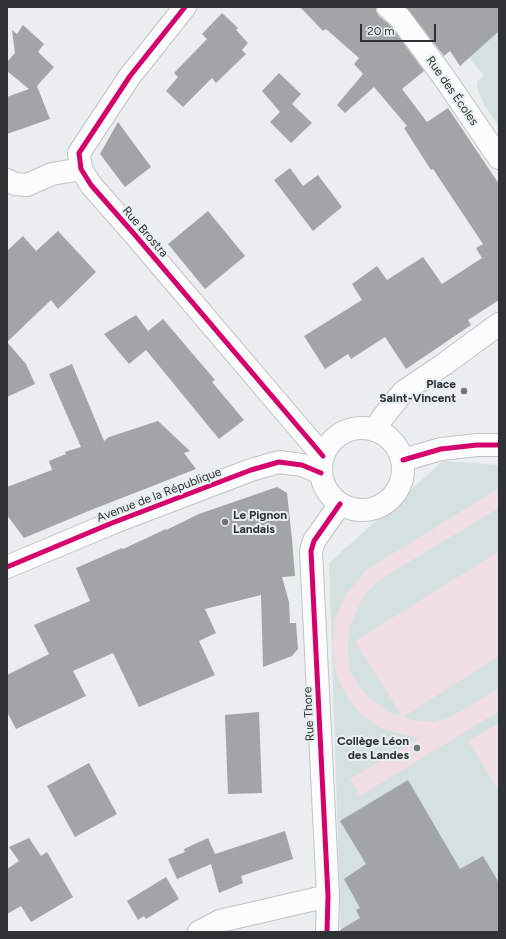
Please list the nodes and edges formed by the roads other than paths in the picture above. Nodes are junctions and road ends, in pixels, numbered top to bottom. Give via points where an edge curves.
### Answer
1 (184, 7) edge
2 (388, 7) edge
3 (499, 158) edge
4 (81, 169) junction
5 (7, 180) edge
6 (499, 324) edge
7 (374, 430) junction
8 (499, 445) edge
9 (403, 460) junction
10 (322, 464) junction
11 (340, 504) junction
12 (7, 567) edge
13 (328, 896) junction
14 (199, 932) edge
15 (328, 932) edge

1 - 4 street via 130,76 79,153
2 - 3 street, Rue des Écoles via 400,18 443,76
4 - 5 street via 52,174 26,185
4 - 10 street, Rue Brostra via 91,185 140,241
6 - 7 street via 403,392
7 - 9 street via 385,434 393,441
7 - 10 street via 362,428 338,436 329,445
8 - 9 street via 441,449
9 - 11 street via 400,487 392,498 380,507 367,510 353,509
10 - 11 street via 324,485
10 - 12 street, Avenue de la République via 279,462 251,470 112,523
11 - 13 street, Rue Thore via 314,541 311,551
13 - 14 street via 220,921
13 - 15 street, Rue Thore

